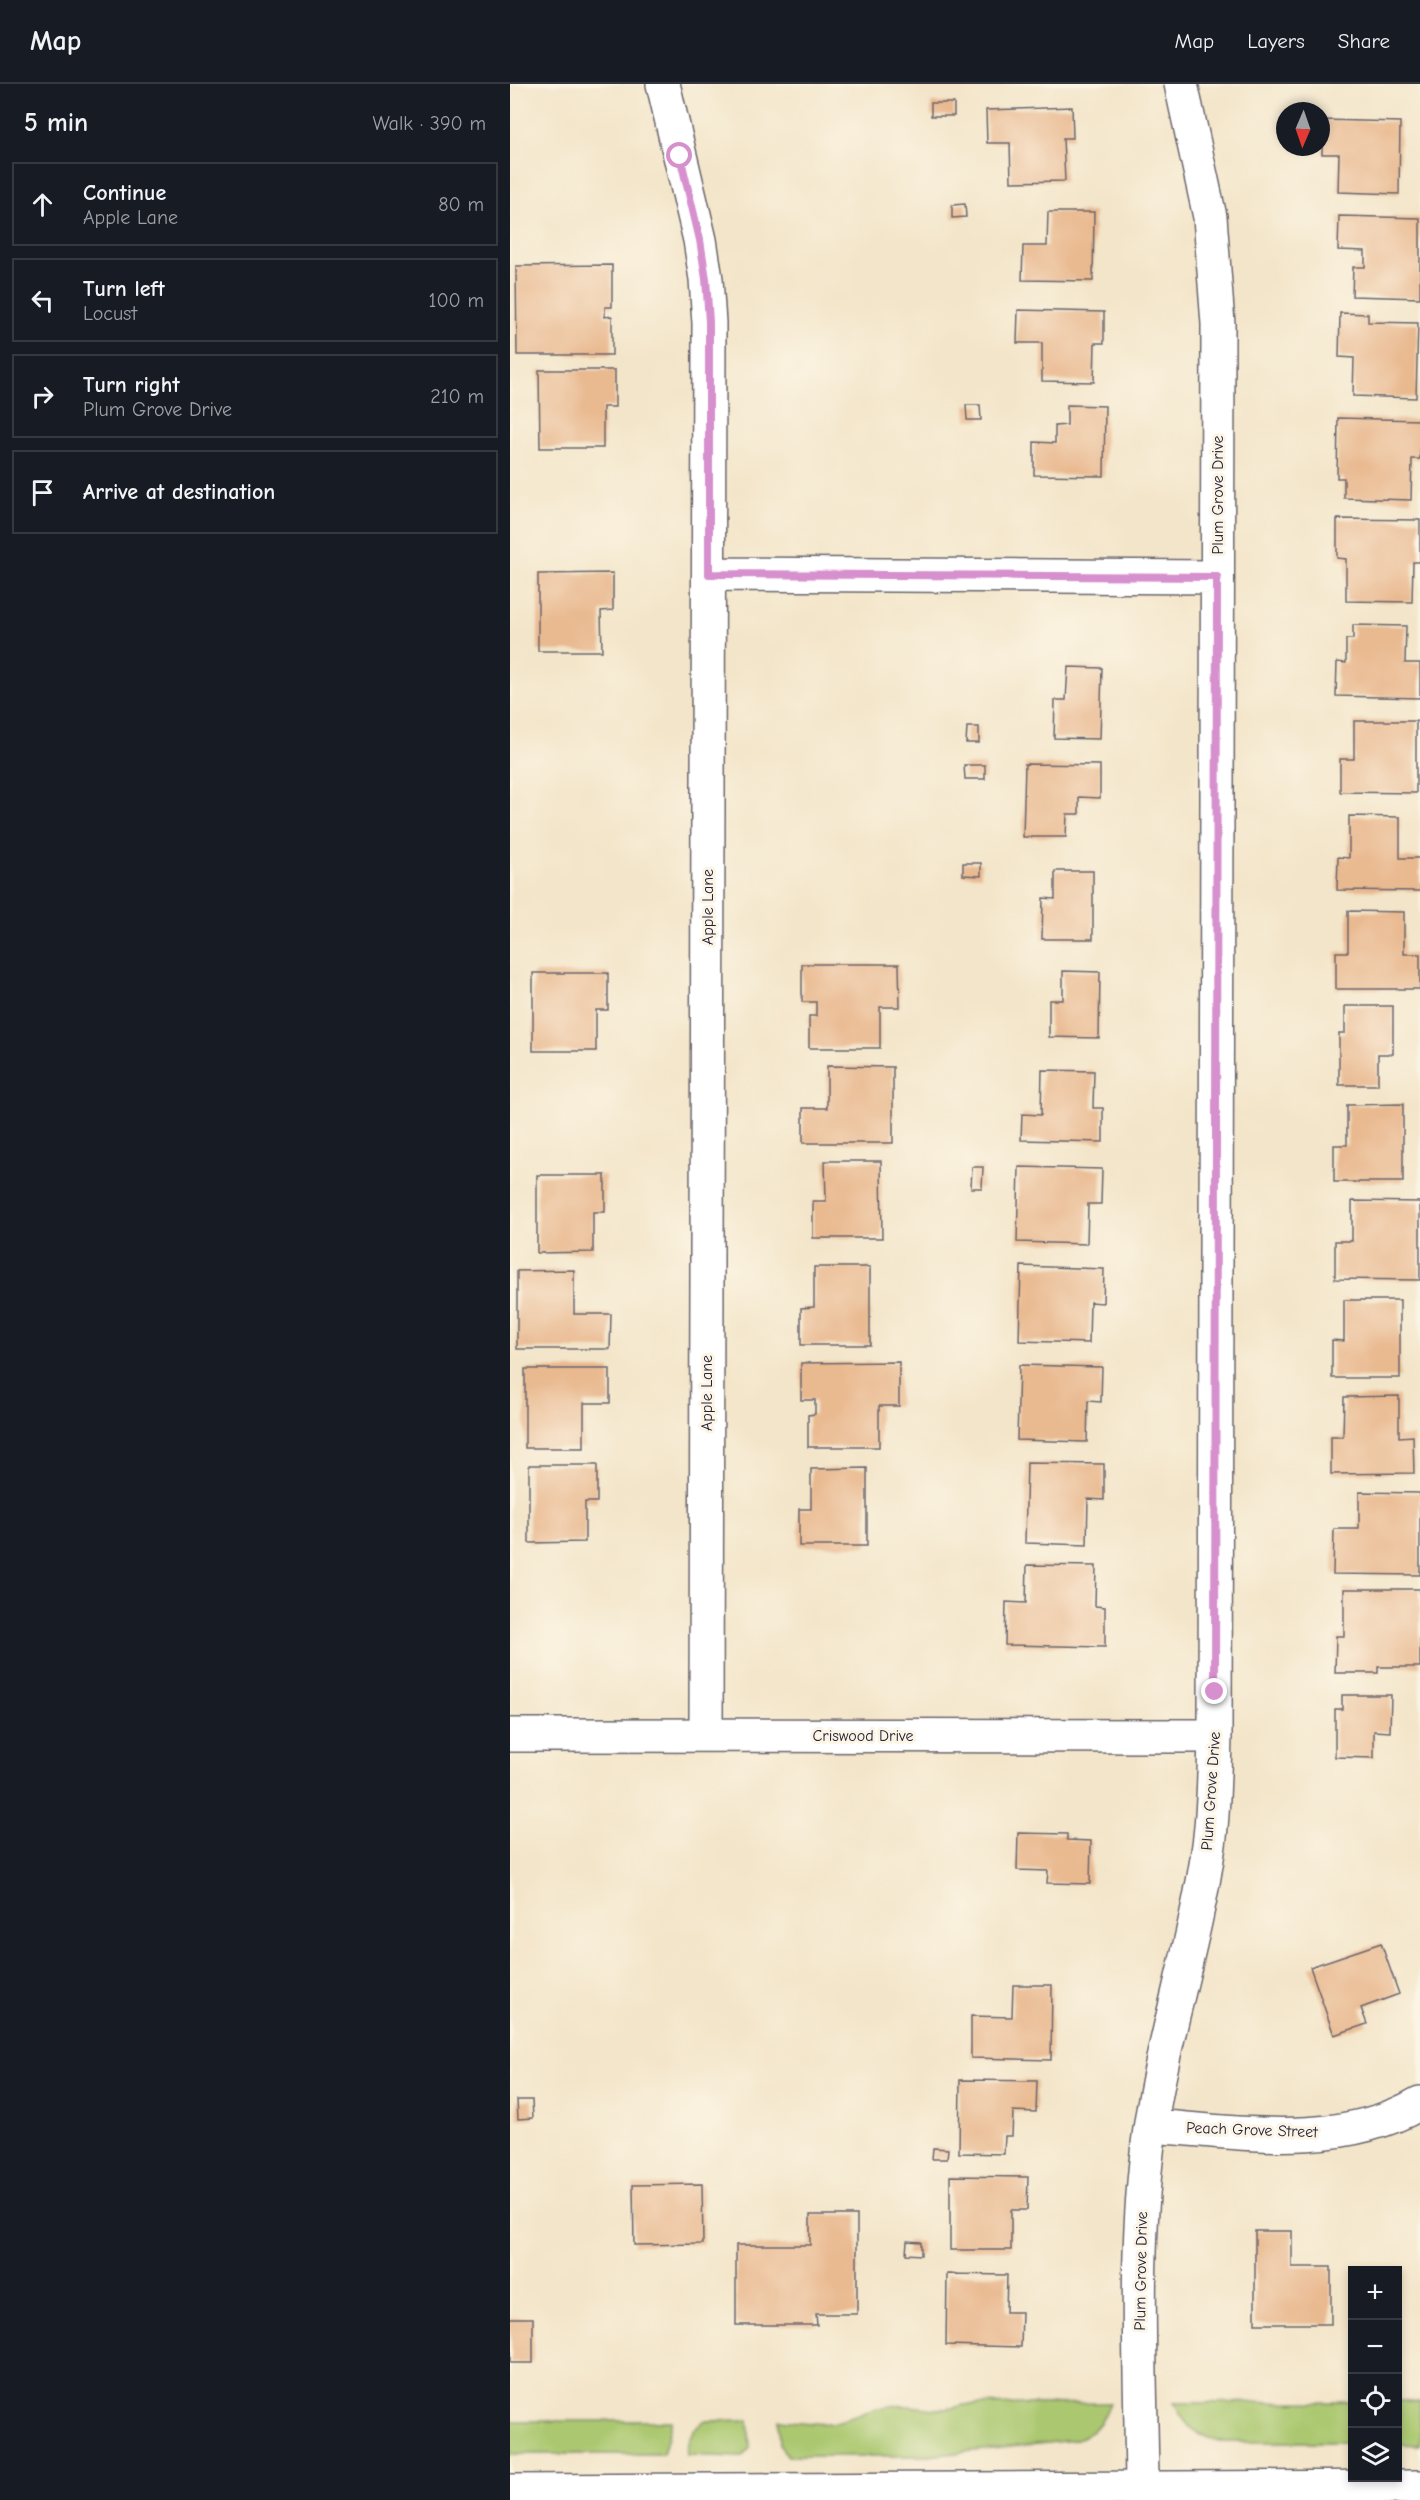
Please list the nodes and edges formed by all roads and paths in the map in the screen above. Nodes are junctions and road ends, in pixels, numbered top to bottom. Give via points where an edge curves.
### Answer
1 (663, 84) edge
2 (1181, 84) edge
3 (709, 574) junction
4 (1217, 577) junction
5 (510, 1735) edge
6 (706, 1735) junction
7 (1215, 1736) junction
8 (1420, 2103) edge
9 (1151, 2126) junction
10 (1142, 2487) junction
11 (1420, 2487) edge
12 (510, 2491) edge

1 - 3 street, Apple Lane via 706,279
2 - 4 street, Plum Grove Drive via 1210,217 1214,260 1218,324
3 - 4 street
3 - 6 street, Apple Lane
4 - 7 street, Plum Grove Drive
5 - 6 street, Criswood Drive
6 - 7 street, Criswood Drive
7 - 9 street, Plum Grove Drive via 1209,1846
8 - 9 street, Peach Grove Street via 1373,2123 1328,2132
9 - 10 street, Plum Grove Drive via 1144,2173 1140,2277
10 - 11 street
10 - 12 street

